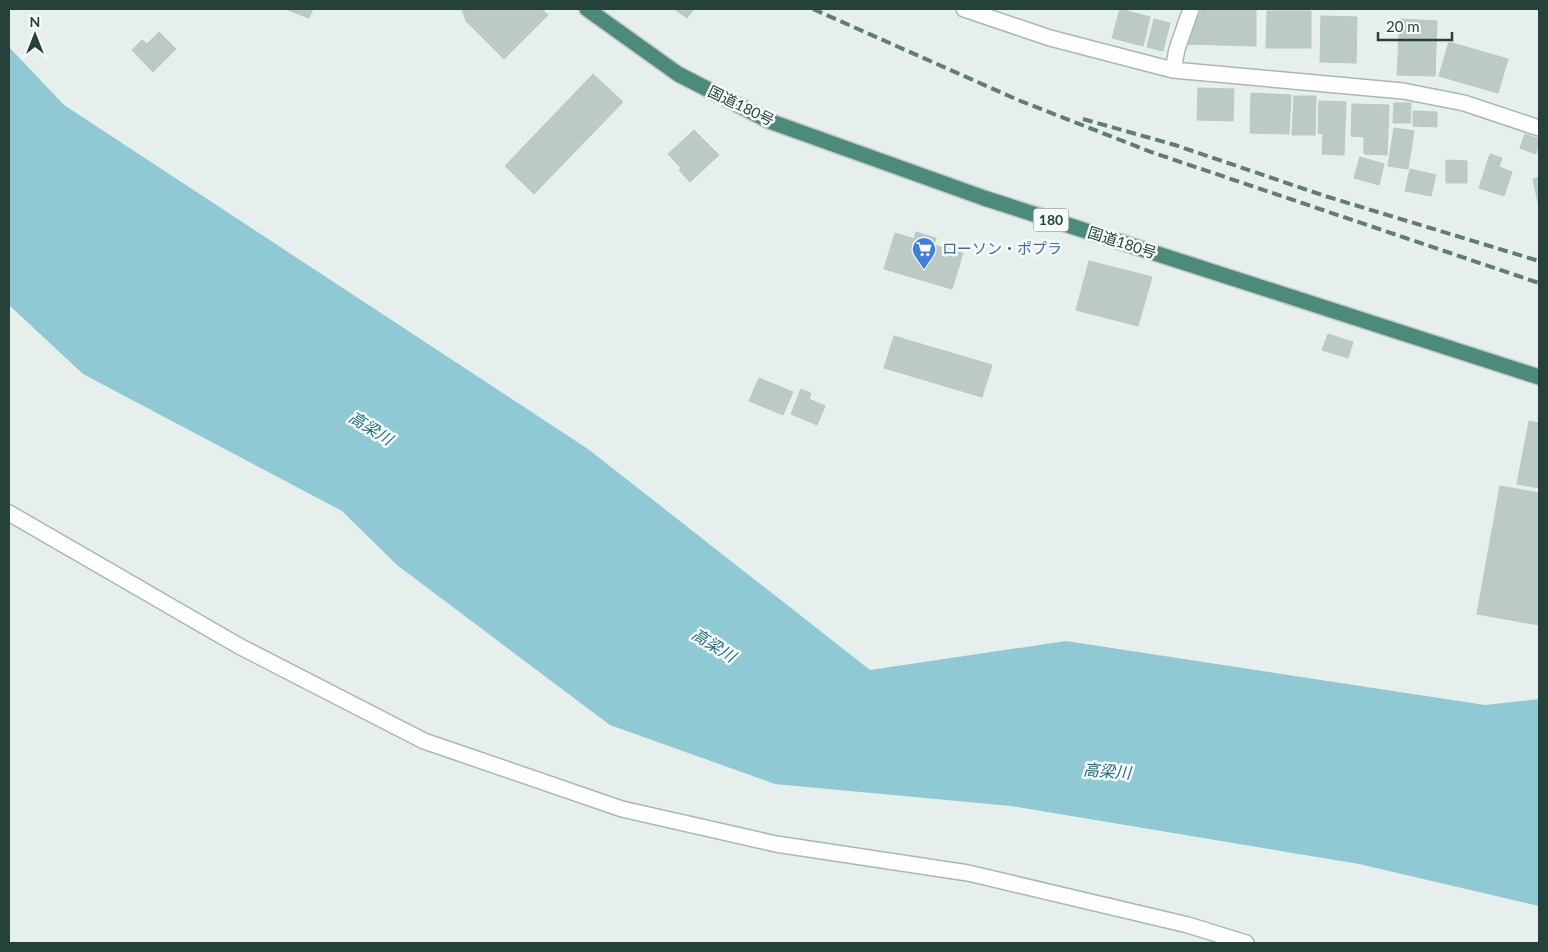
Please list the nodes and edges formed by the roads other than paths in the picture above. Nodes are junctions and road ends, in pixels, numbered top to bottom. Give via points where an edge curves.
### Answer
1 (587, 9) edge
2 (964, 9) edge
3 (1191, 9) edge
4 (1174, 70) junction
5 (1539, 128) edge
6 (1539, 377) edge
7 (9, 513) edge
8 (1246, 943) edge

1 - 6 highway, 国道180号 / 180 via 678,74 769,121 984,198
2 - 4 street via 1050,38
3 - 4 street via 1177,49
4 - 5 street via 1403,91 1464,102
7 - 8 street via 239,646 424,741 622,809 776,844 968,873 1188,925

